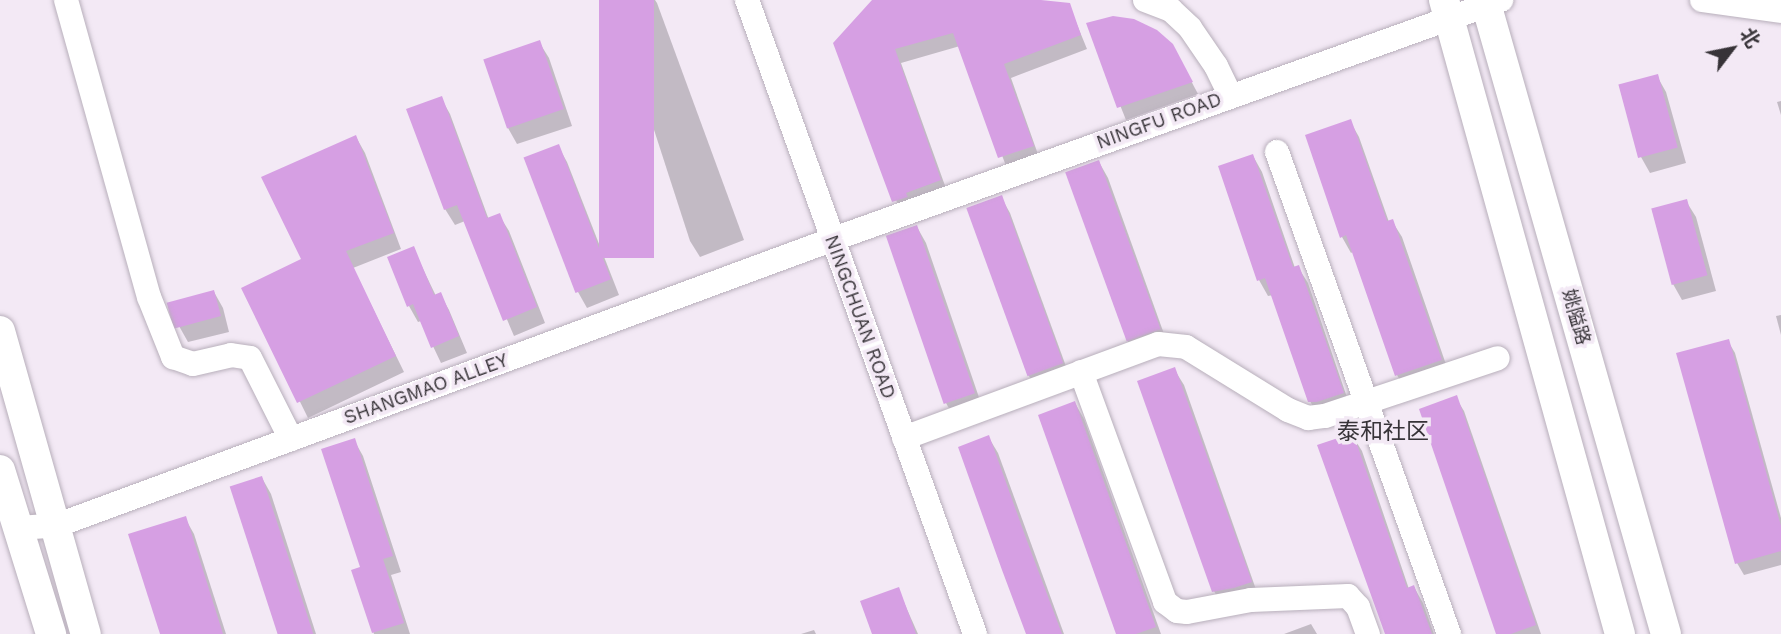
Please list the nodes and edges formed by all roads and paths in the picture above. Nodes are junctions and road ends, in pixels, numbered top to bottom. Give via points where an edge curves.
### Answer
1 (66, 0) edge
2 (747, 0) edge
3 (1145, 0) edge
4 (1702, 0) edge
5 (1491, 1) edge
6 (1446, 8) edge
7 (1781, 10) edge
8 (1230, 95) junction
9 (1277, 152) dead end
10 (831, 240) junction
11 (0, 331) edge
12 (1497, 358) dead end
13 (1081, 372) junction
14 (1366, 402) junction
15 (904, 438) junction
16 (290, 439) junction
17 (0, 470) edge
18 (58, 525) junction
19 (19, 528) junction
20 (51, 634) edge
21 (86, 634) edge
22 (975, 634) edge
23 (1368, 634) edge
24 (1449, 634) edge
25 (1620, 634) edge
26 (1666, 634) edge

1 - 16 street via 149,297 173,357 193,364 231,355 250,358
2 - 10 street, NINGCHUAN ROAD
3 - 8 street via 1171,10 1190,28
4 - 7 street
5 - 6 street, NINGFU ROAD
5 - 26 main road, 姚隘路
6 - 8 street, NINGFU ROAD
6 - 25 main road
8 - 10 street, NINGFU ROAD
9 - 14 street
10 - 15 street, NINGCHUAN ROAD
10 - 16 street, SHANGMAO ALLEY
11 - 18 main road
12 - 14 street
13 - 14 street via 1158,344 1172,344 1186,347 1308,418
13 - 15 street
13 - 23 street via 1165,602 1187,612 1251,600 1348,596 1358,607
14 - 24 street
15 - 22 street, NINGCHUAN ROAD
16 - 18 street, SHANGMAO ALLEY
17 - 19 main road
18 - 19 street, SHANGMAO ALLEY
18 - 21 main road
19 - 20 main road

